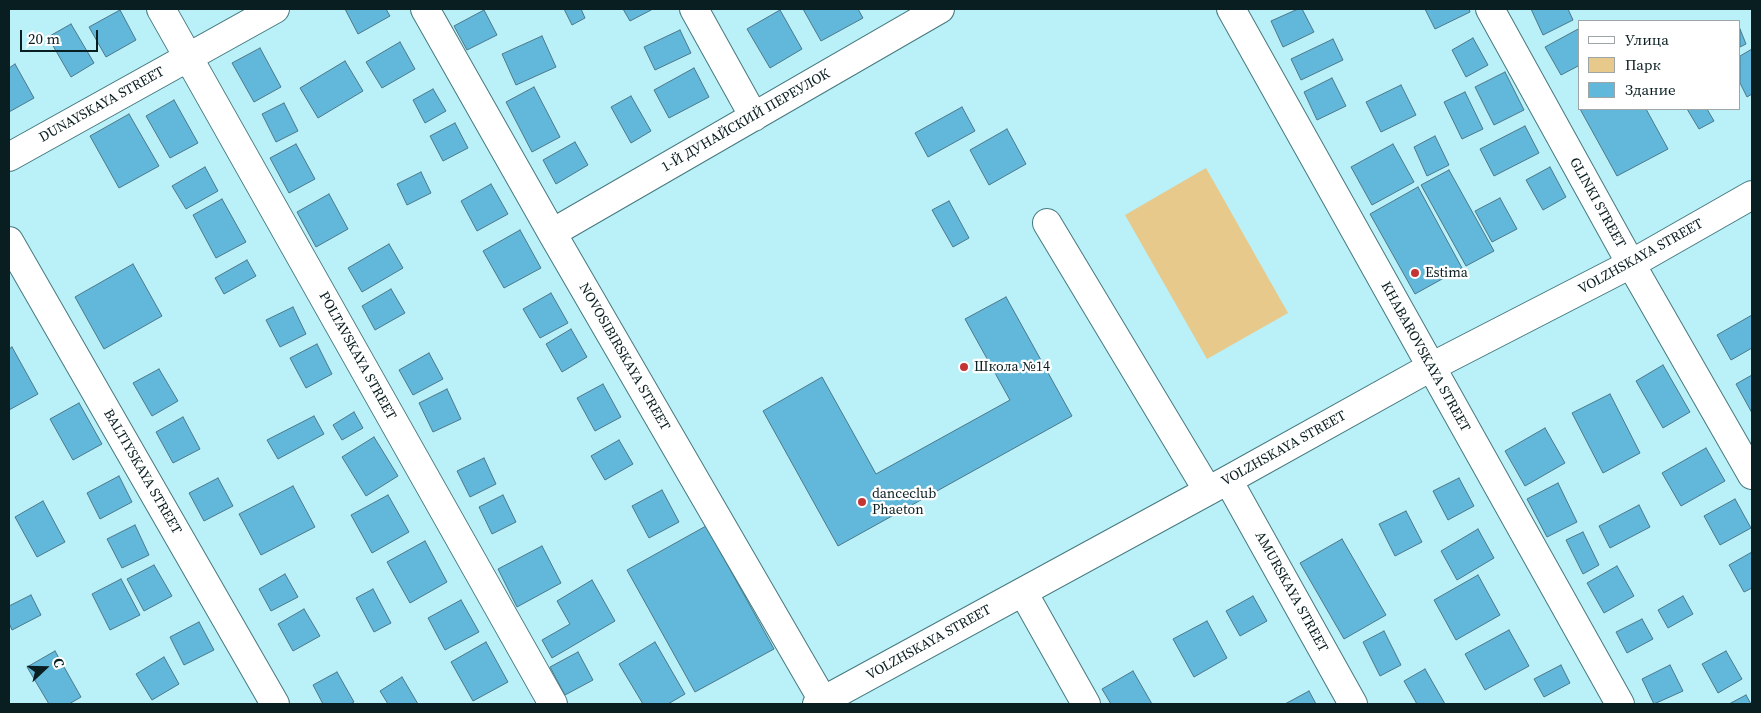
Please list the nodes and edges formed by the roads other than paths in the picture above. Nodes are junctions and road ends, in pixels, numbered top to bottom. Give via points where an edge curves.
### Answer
1 (161, 9) edge
2 (274, 9) edge
3 (425, 9) edge
4 (694, 9) edge
5 (940, 9) edge
6 (1231, 9) edge
7 (1490, 9) edge
8 (188, 57) junction
9 (754, 117) junction
10 (9, 157) edge
11 (1752, 195) edge
12 (1047, 223) dead end
13 (552, 233) junction
14 (9, 241) edge
15 (1631, 264) junction
16 (1431, 367) junction
17 (1752, 474) edge
18 (1218, 486) junction
19 (1023, 592) junction
20 (822, 703) edge
21 (274, 704) edge
22 (553, 704) edge
23 (1086, 704) edge
24 (1353, 704) edge
25 (1620, 704) edge

1 - 8 street, POLTAVSKAYA STREET
2 - 8 street, DUNAYSKAYA STREET
3 - 13 street, NOVOSIBIRSKAYA STREET
4 - 9 street
5 - 9 street, 1-Й ДУНАЙСКИЙ ПЕРЕУЛОК
6 - 16 street, KHABAROVSKAYA STREET
7 - 15 street, GLINKI STREET
8 - 10 street, DUNAYSKAYA STREET
8 - 22 street, POLTAVSKAYA STREET
9 - 13 street, 1-Й ДУНАЙСКИЙ ПЕРЕУЛОК
11 - 15 street, VOLZHSKAYA STREET
12 - 18 street, AMURSKAYA STREET
13 - 20 street, NOVOSIBIRSKAYA STREET
14 - 21 street, BALTIYSKAYA STREET
15 - 16 street, VOLZHSKAYA STREET
15 - 17 street, GLINKI STREET
16 - 18 street, VOLZHSKAYA STREET
16 - 25 street, KHABAROVSKAYA STREET
18 - 19 street, VOLZHSKAYA STREET
18 - 24 street, AMURSKAYA STREET
19 - 20 street, VOLZHSKAYA STREET
19 - 23 street

